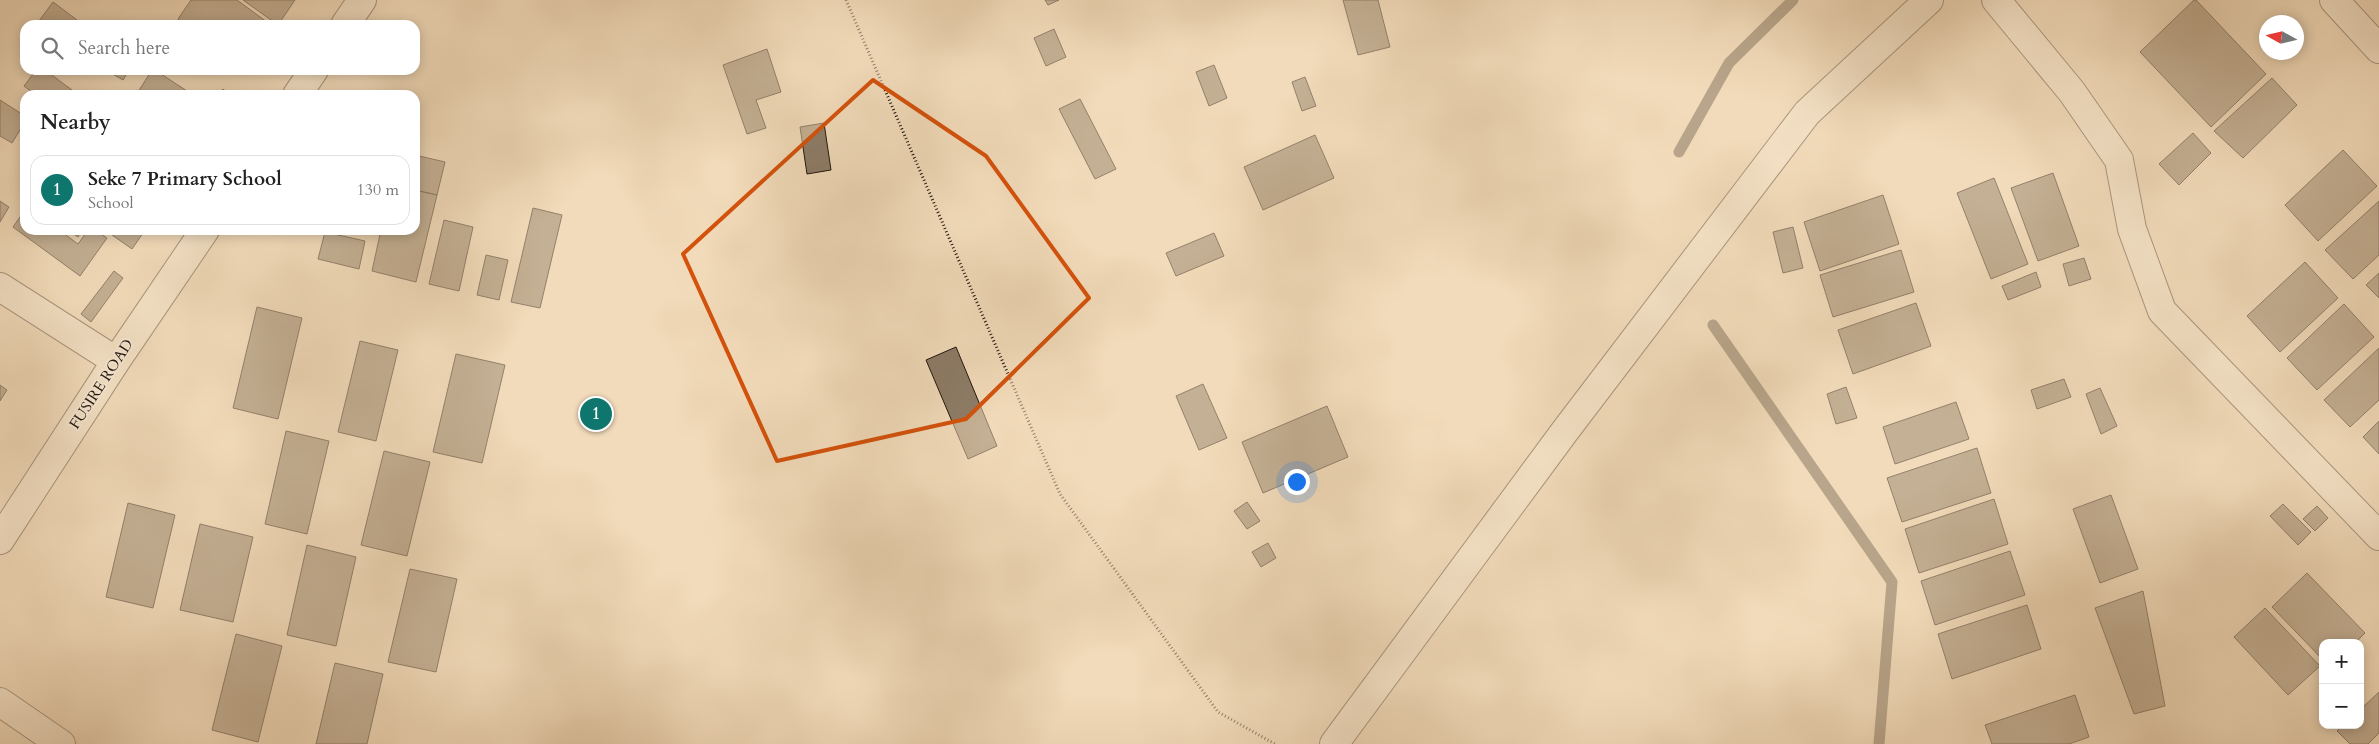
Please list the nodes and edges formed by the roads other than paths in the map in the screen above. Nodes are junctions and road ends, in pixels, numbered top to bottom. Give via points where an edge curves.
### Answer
1 (362, 0) edge
2 (1930, 0) edge
3 (1996, 0) edge
4 (2334, 0) edge
5 (348, 20) edge
6 (2379, 49) edge
7 (311, 75) edge
8 (300, 90) edge
9 (202, 235) edge
10 (0, 287) edge
11 (116, 361) junction
12 (2379, 536) edge
13 (0, 540) edge
14 (0, 702) edge
15 (61, 744) edge
16 (1334, 744) edge

1 - 5 street
2 - 16 street via 1807,113 1565,430
3 - 12 street via 2072,92 2118,160 2132,229 2162,311
4 - 6 street
7 - 8 street
9 - 11 street, FUSIRE ROAD
10 - 11 street
11 - 13 street, FUSIRE ROAD
14 - 15 street

